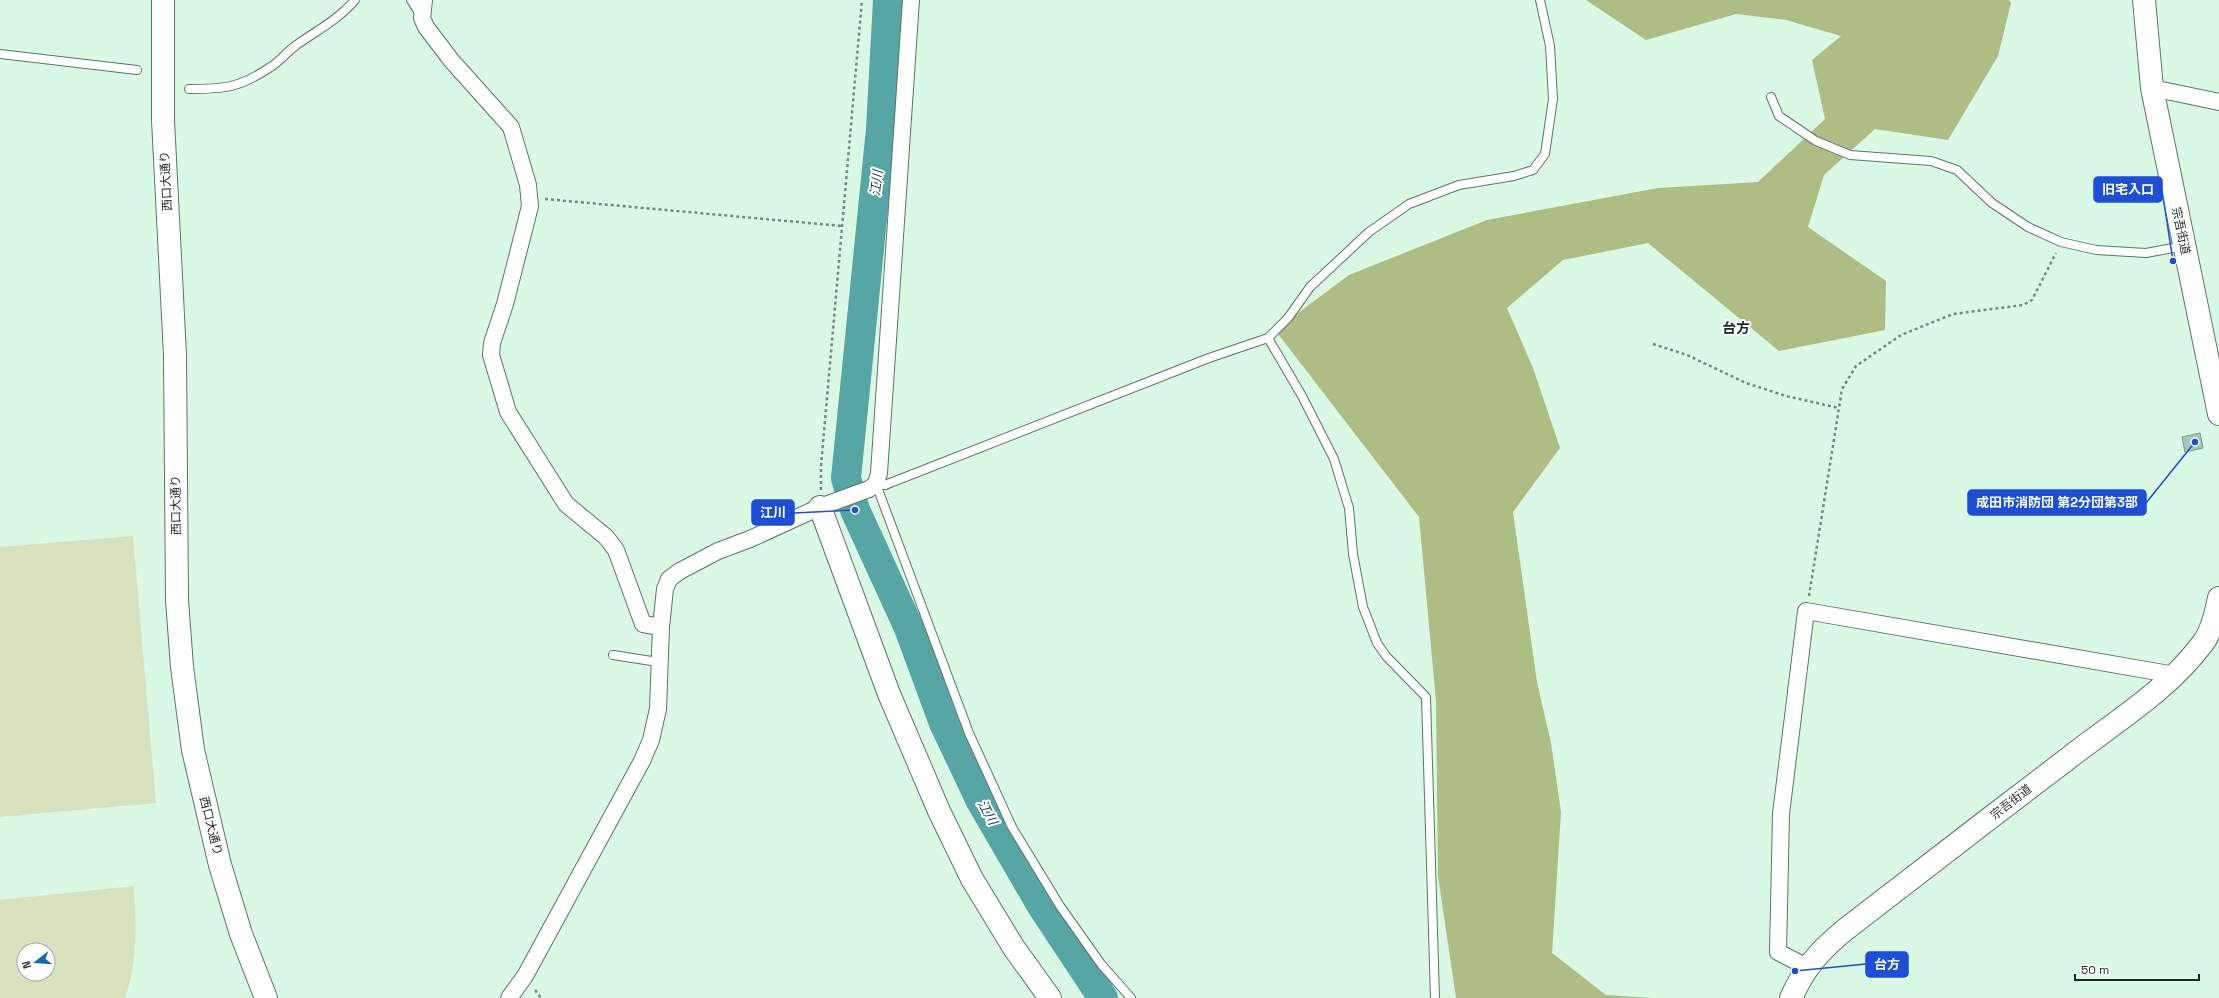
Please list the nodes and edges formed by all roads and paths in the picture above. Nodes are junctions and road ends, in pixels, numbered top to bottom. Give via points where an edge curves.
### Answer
1 (163, 0) edge
2 (355, 0) edge
3 (411, 0) edge
4 (424, 0) edge
5 (862, 0) edge
6 (911, 0) edge
7 (1540, 0) edge
8 (2144, 0) edge
9 (422, 18) junction
10 (0, 54) edge
11 (137, 70) dead end
12 (2152, 88) junction
13 (189, 89) dead end
14 (1771, 97) dead end
15 (2219, 102) edge
16 (529, 198) junction
17 (842, 226) junction
18 (2061, 242) junction
19 (2184, 246) junction
20 (1268, 338) junction
21 (1653, 344) dead end
22 (1839, 408) junction
23 (2219, 414) edge
24 (872, 487) junction
25 (825, 505) junction
26 (1806, 611) junction
27 (2218, 615) edge
28 (661, 627) junction
29 (613, 655) dead end
30 (658, 662) junction
31 (2175, 675) junction
32 (1807, 967) junction
33 (266, 998) edge
34 (509, 998) edge
35 (1050, 998) edge
36 (1131, 998) edge
37 (1435, 998) edge
38 (1790, 998) edge

1 - 33 main road, 西口大通り via 163,120 175,356 177,600 182,667 193,750 211,830 241,934
2 - 13 lane via 343,14 294,47 270,68 242,84 221,89
3 - 9 lane
4 - 9 street
5 - 17 path
6 - 24 street via 879,466
7 - 20 lane via 1550,46 1553,99 1545,154 1533,170 1514,176 1459,185 1409,204 1369,232 1310,287 1288,318
8 - 12 main road, 宗吾街道
9 - 16 street via 451,60 511,127 528,185
10 - 11 lane
12 - 15 street
12 - 19 main road, 宗吾街道
14 - 18 lane via 1779,116 1816,141 1850,155 1931,161 1957,170 1992,203 2028,227
16 - 17 path
16 - 28 street via 530,206 524,230 492,343 491,355 508,412 566,504 606,537 616,550 643,624
17 - 25 path via 821,466
18 - 19 lane via 2096,250 2146,253
18 - 22 path via 2032,300 2023,305 1952,314 1901,335 1856,366 1842,389
19 - 23 main road, 宗吾街道
20 - 24 lane via 1209,358 885,485
20 - 37 lane via 1302,396 1334,459 1349,508 1363,607 1377,643 1386,656 1426,697
21 - 22 path via 1687,355 1746,383 1786,396
22 - 26 path
24 - 25 street
24 - 36 lane via 969,734 1012,826 1060,906 1101,964
25 - 28 street via 718,551 669,578 665,589
25 - 35 main road via 889,694 939,811 972,879 1014,948
26 - 31 street
26 - 32 street via 1781,814 1778,952
27 - 31 main road, 宗吾街道 via 2204,642
28 - 30 street
29 - 30 lane
30 - 34 street via 658,709 651,740 525,976
31 - 32 main road, 宗吾街道 via 2147,701 2071,756 1846,929 1822,949
32 - 38 main road, 宗吾街道

